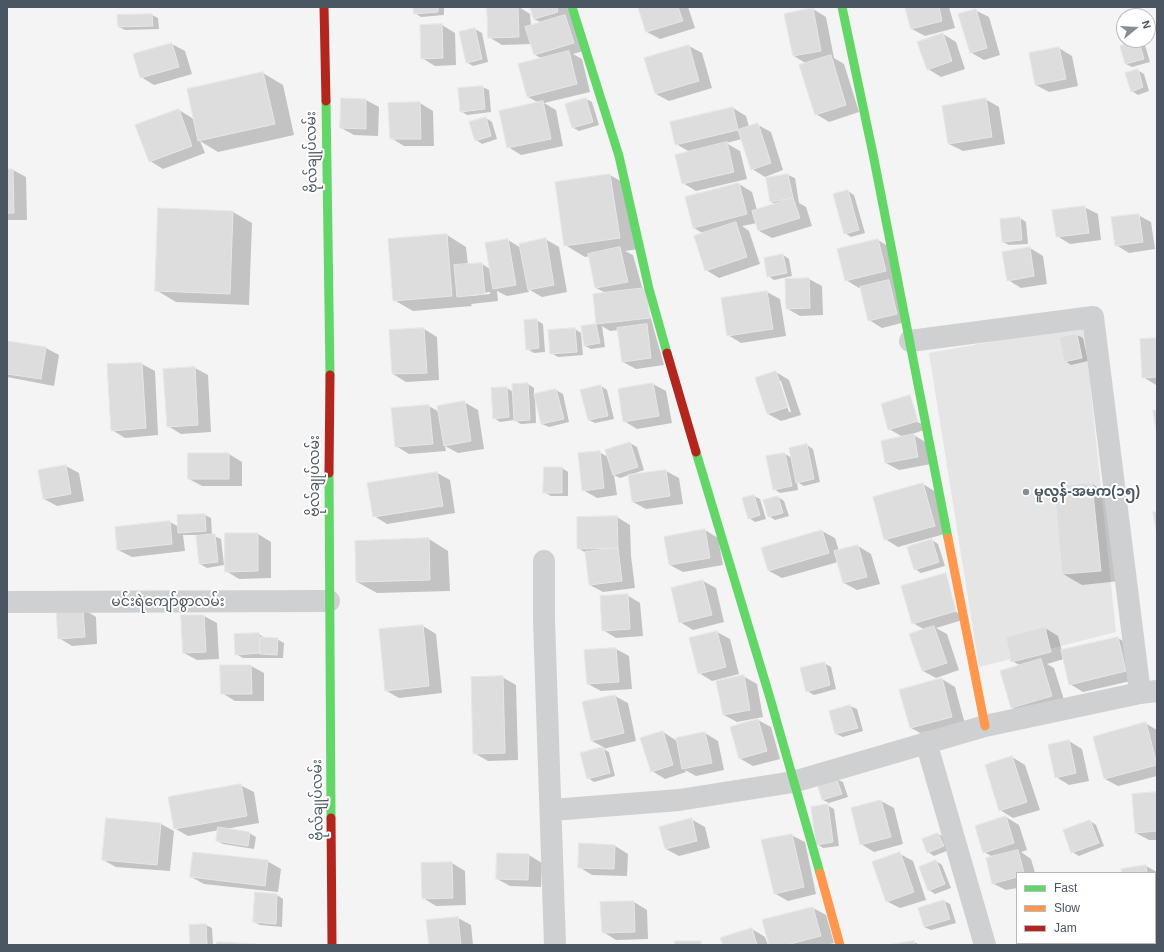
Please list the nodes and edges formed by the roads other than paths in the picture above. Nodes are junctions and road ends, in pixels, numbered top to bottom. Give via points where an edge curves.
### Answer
1 (324, 7) edge
2 (572, 7) edge
3 (842, 7) edge
4 (910, 341) junction
5 (544, 561) dead end
6 (329, 601) junction
7 (7, 602) edge
8 (1148, 692) edge
9 (985, 726) junction
10 (926, 742) junction
11 (793, 782) junction
12 (552, 810) junction
13 (332, 945) edge
14 (555, 945) edge
15 (840, 945) edge
16 (985, 945) edge

1 - 6 street, ဗိုလ်ချုပ်လမ်း via 330,299
2 - 11 street via 619,156 649,288
3 - 4 street
4 - 8 street via 1093,316
4 - 9 street
5 - 12 street
6 - 7 street, မင်းရဲကျော်စွာလမ်း
6 - 13 street, ဗိုလ်ချုပ်လမ်း
8 - 9 street
9 - 10 street
10 - 11 street
10 - 16 street
11 - 12 street via 679,800
11 - 15 street
12 - 14 street

